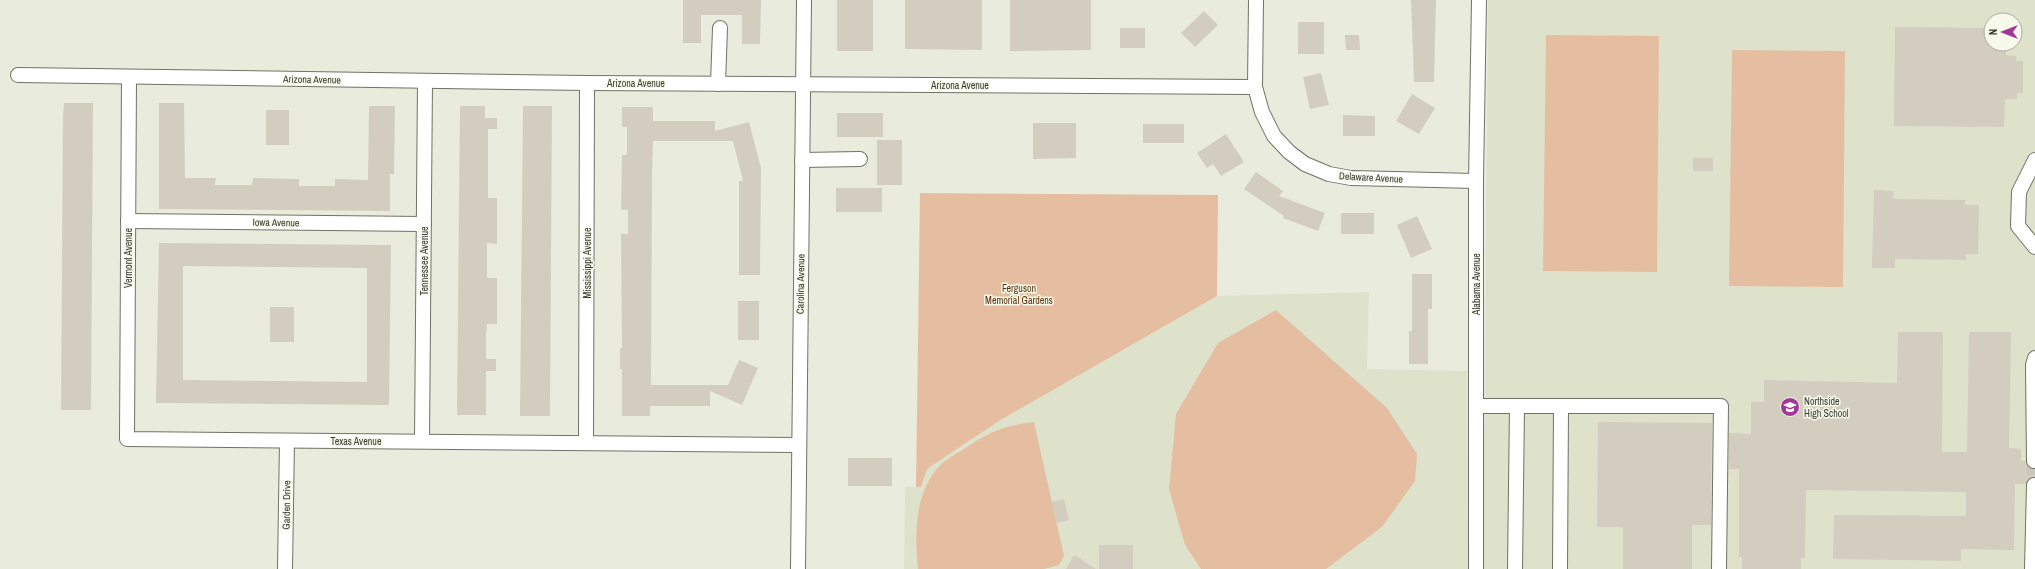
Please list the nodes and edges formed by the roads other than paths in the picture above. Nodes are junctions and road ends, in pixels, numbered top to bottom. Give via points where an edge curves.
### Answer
1 (804, 0) edge
2 (1256, 0) edge
3 (1479, 0) edge
4 (720, 28) dead end
5 (18, 75) dead end
6 (129, 77) junction
7 (425, 81) junction
8 (587, 83) junction
9 (718, 84) junction
10 (802, 84) junction
11 (1255, 87) junction
12 (860, 159) dead end
13 (802, 160) junction
14 (2035, 160) edge
15 (1476, 181) junction
16 (128, 221) junction
17 (424, 224) junction
18 (2035, 247) edge
19 (2035, 358) edge
20 (1476, 406) junction
21 (1517, 406) junction
22 (1561, 406) junction
23 (127, 439) joint
24 (287, 441) junction
25 (422, 441) junction
26 (586, 444) junction
27 (799, 446) junction
28 (2034, 462) dead end
29 (2034, 484) dead end
30 (285, 569) edge
31 (798, 569) edge
32 (1476, 569) edge
33 (1514, 569) edge
34 (1560, 569) edge
35 (1719, 569) edge
36 (2032, 569) edge

1 - 10 street, Carolina Avenue
2 - 11 street, Delaware Avenue
3 - 15 street, Alabama Avenue
4 - 9 street
5 - 6 street, Arizona Avenue
6 - 7 street, Arizona Avenue
6 - 16 street, Vermont Avenue
7 - 8 street, Arizona Avenue
7 - 17 street, Tennessee Avenue
8 - 9 street, Arizona Avenue
8 - 26 street, Mississippi Avenue
9 - 10 street, Arizona Avenue
10 - 11 street, Arizona Avenue
10 - 13 street, Carolina Avenue
11 - 15 street, Delaware Avenue via 1262,112 1274,136 1289,152 1311,167 1351,178
12 - 13 street
13 - 27 street, Carolina Avenue
14 - 18 street via 2019,192 2018,226
15 - 20 street, Alabama Avenue
16 - 17 street, Iowa Avenue
16 - 23 street, Vermont Avenue
17 - 25 street, Tennessee Avenue
19 - 28 street
20 - 21 street
20 - 32 street, Alabama Avenue
21 - 22 street
21 - 33 street
22 - 34 street
22 - 35 street via 1721,406
23 - 24 street, Texas Avenue
24 - 25 street, Texas Avenue
24 - 30 street, Garden Drive
25 - 26 street, Texas Avenue
26 - 27 street, Texas Avenue
27 - 31 street, Carolina Avenue
29 - 36 street

